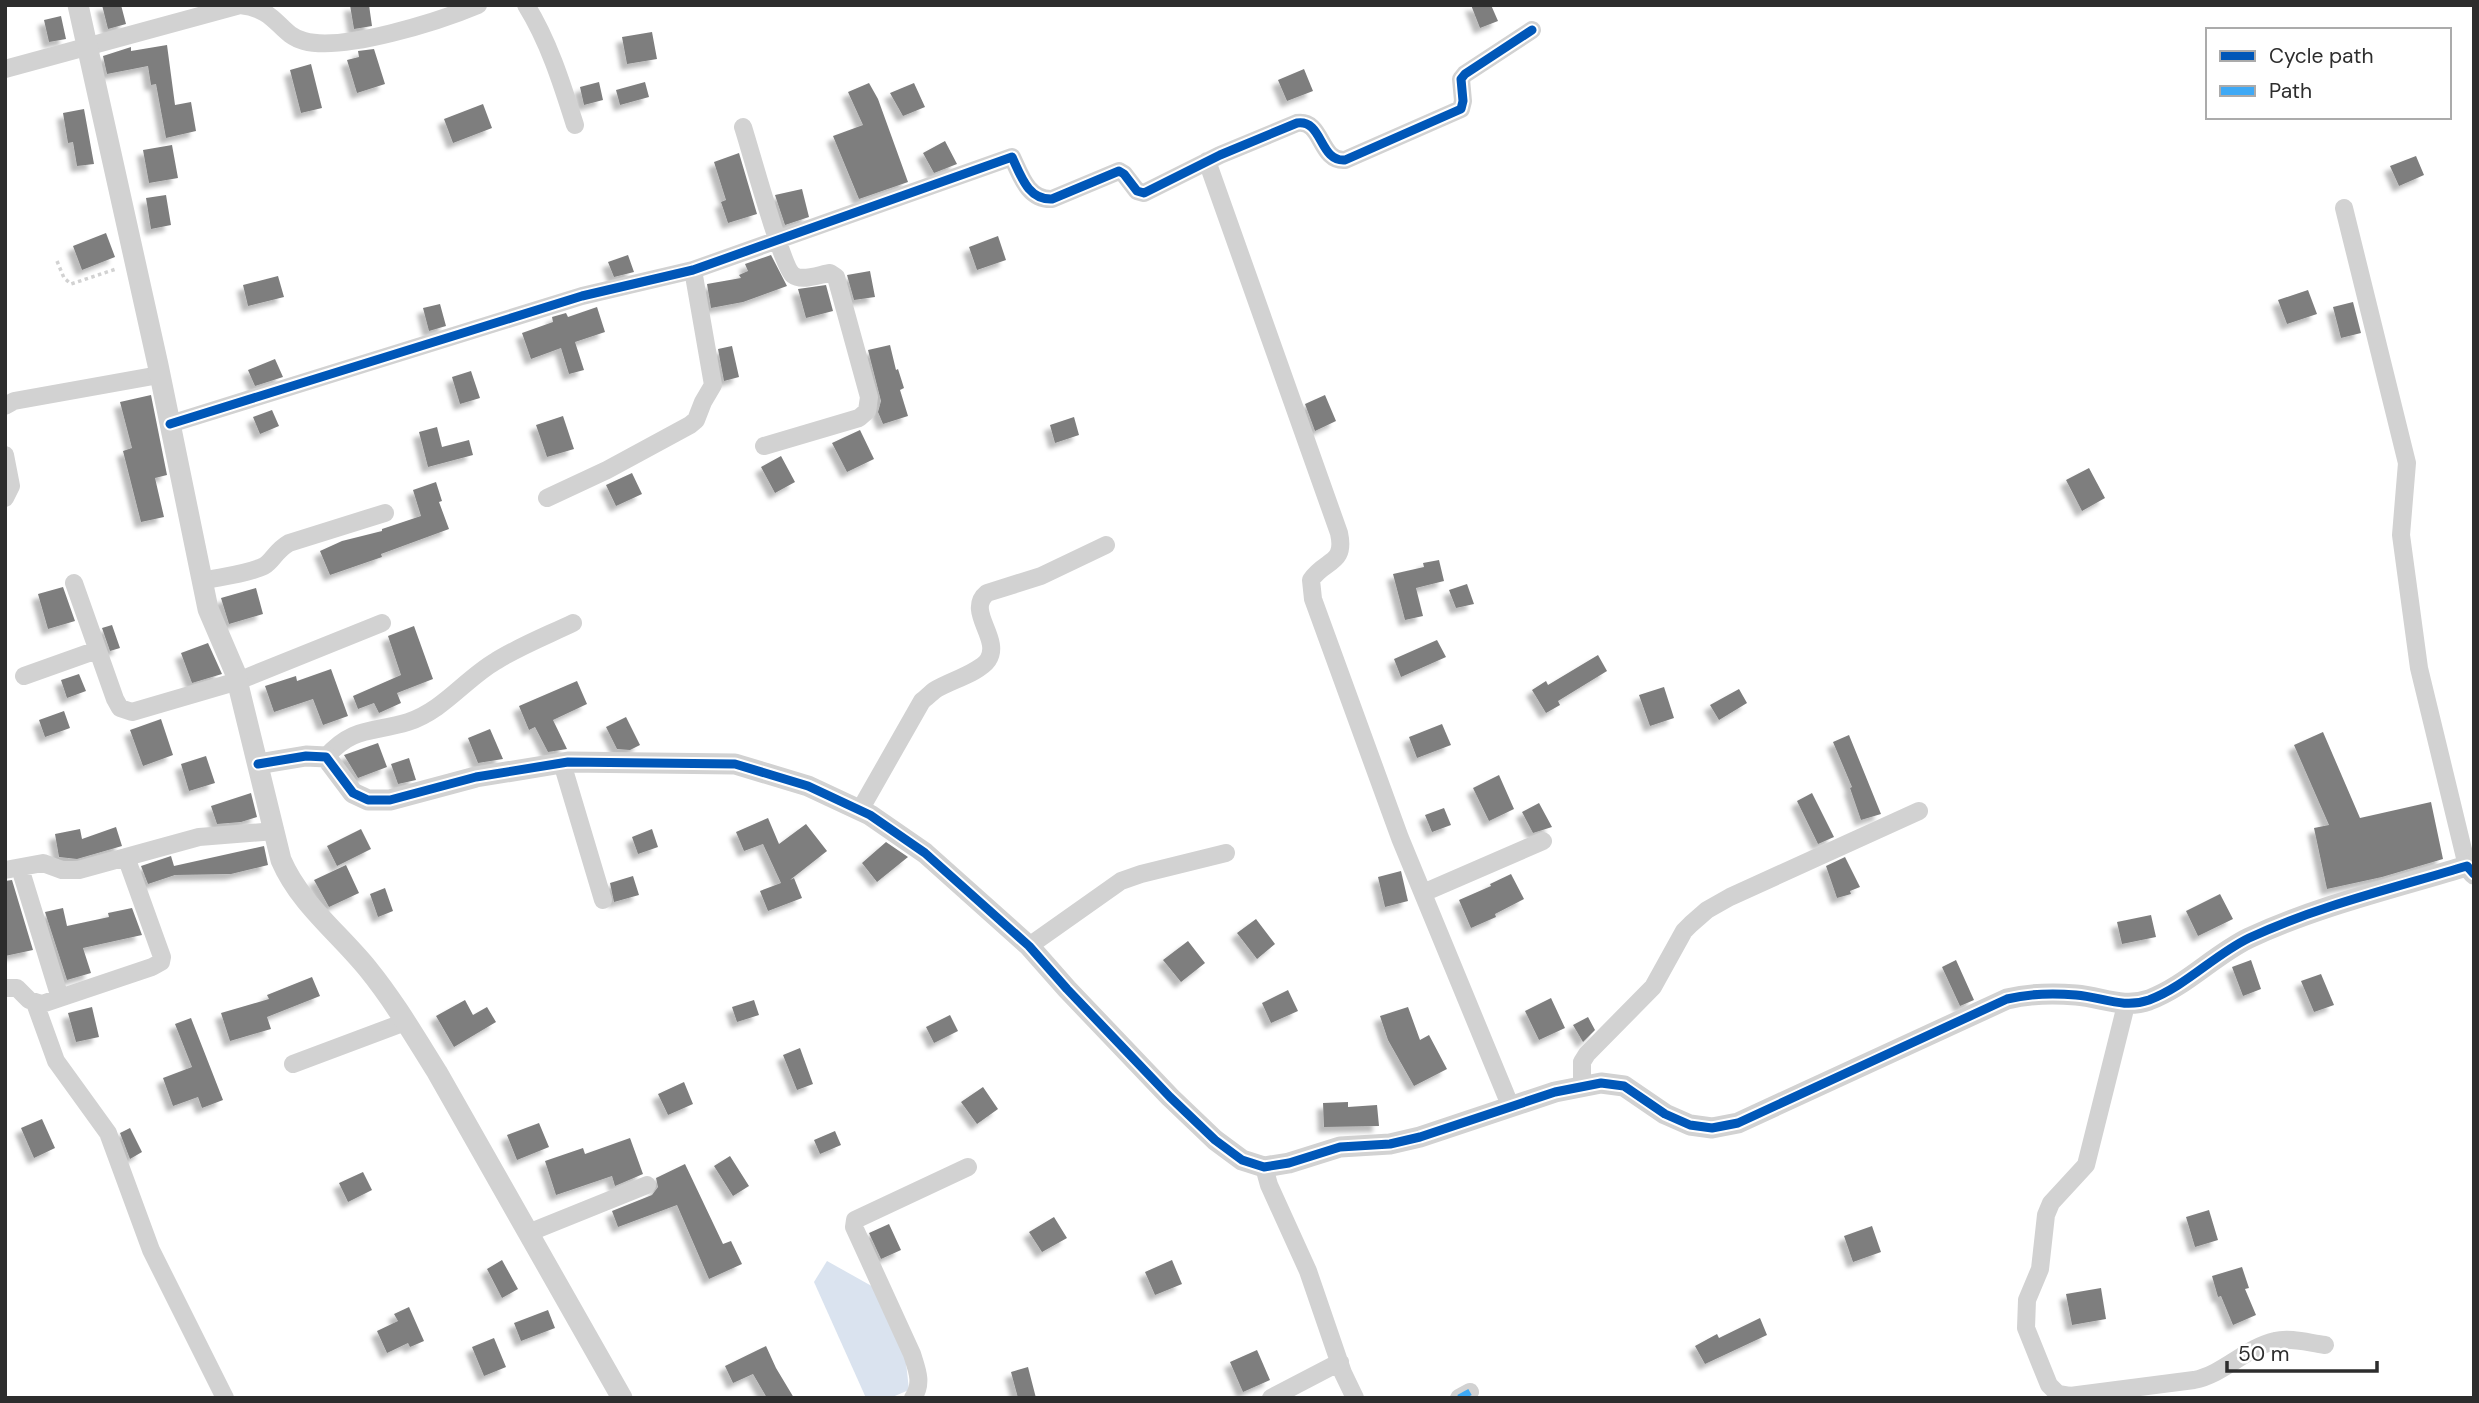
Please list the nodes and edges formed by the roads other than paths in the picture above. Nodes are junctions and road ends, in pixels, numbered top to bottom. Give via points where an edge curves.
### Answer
1 (78, 5) edge
2 (240, 5) edge
3 (478, 5) edge
4 (526, 5) edge
5 (1532, 30) dead end
6 (86, 45) junction
7 (5, 69) edge
8 (575, 125) dead end
9 (743, 127) dead end
10 (1207, 162) junction
11 (2344, 208) dead end
12 (778, 240) junction
13 (693, 270) junction
14 (159, 375) junction
15 (5, 407) edge
16 (170, 424) junction
17 (764, 446) dead end
18 (5, 454) edge
19 (5, 498) edge
20 (547, 498) dead end
21 (385, 513) dead end
22 (1106, 545) dead end
23 (202, 581) junction
24 (74, 583) dead end
25 (383, 623) dead end
26 (573, 623) dead end
27 (97, 650) junction
28 (24, 676) dead end
29 (238, 681) junction
30 (326, 757) junction
31 (562, 763) junction
32 (258, 764) junction
33 (860, 810) junction
34 (1919, 811) dead end
35 (275, 831) junction
36 (1543, 841) dead end
37 (1226, 853) dead end
38 (127, 857) junction
39 (13, 869) edge
40 (2470, 870) edge
41 (1423, 894) junction
42 (603, 900) dead end
43 (1029, 946) junction
44 (5, 988) edge
45 (60, 998) junction
46 (35, 1003) junction
47 (2126, 1005) junction
48 (405, 1021) junction
49 (293, 1064) dead end
50 (1582, 1086) junction
51 (1510, 1105) junction
52 (968, 1167) dead end
53 (1264, 1167) junction
54 (647, 1185) dead end
55 (528, 1233) junction
56 (2325, 1345) dead end
57 (1340, 1362) junction
58 (225, 1398) edge
59 (622, 1398) edge
60 (913, 1398) edge
61 (1272, 1398) edge
62 (1355, 1398) edge

1 - 6 street
2 - 3 street via 270,15 303,41 322,43 373,38
2 - 6 street
4 - 8 street via 561,81
5 - 10 street via 1465,74 1461,108 1453,114 1345,160 1331,157 1311,125 1304,122
6 - 7 street
6 - 14 street
9 - 12 street
10 - 12 street via 1144,193 1119,171 1052,199 1041,199 1022,179 1012,157
10 - 41 street via 1339,533 1342,547 1338,557 1311,580 1313,599
11 - 40 street via 2407,463 2401,535 2419,668
12 - 13 street
12 - 17 street via 794,276 830,273 836,277 870,404 859,418
13 - 16 street via 582,296
13 - 20 street via 713,385 696,420
14 - 15 street via 14,401
14 - 16 street
16 - 23 street
18 - 19 street via 11,486
21 - 23 street via 289,543 260,568
22 - 33 street via 981,598 978,606 990,656 922,701
23 - 29 street via 208,610
24 - 27 street
25 - 29 street
26 - 30 street via 496,660 423,715 366,730 339,744
27 - 28 street
27 - 29 street via 120,708 132,712
29 - 32 street
30 - 31 street via 353,793 368,800 390,800 476,777
30 - 32 street
31 - 33 street via 735,764 808,786
31 - 42 street
32 - 35 street
33 - 43 street via 925,853
34 - 50 street via 1707,911 1684,931 1653,987 1587,1054 1582,1062
35 - 38 street via 199,837
35 - 48 street via 281,860 303,900 368,969
36 - 41 street
37 - 43 street via 1122,881
38 - 39 street via 79,870 43,863
38 - 45 street via 161,962
39 - 45 street
40 - 47 street via 2325,908 2247,939 2176,986
41 - 51 street
43 - 53 street via 1215,1140 1241,1160
44 - 46 street via 17,988
45 - 46 street
46 - 58 street via 55,1061 108,1133 151,1250
47 - 50 street via 2076,995 2007,999 1738,1123 1712,1128 1665,1114 1624,1086
47 - 56 street via 2086,1165 2051,1203 2040,1269 2026,1300 2025,1328 2049,1385 2057,1394 2070,1396 2194,1380 2274,1341
48 - 49 street
48 - 55 street
50 - 51 street
51 - 53 street via 1420,1137 1340,1147
52 - 60 street via 855,1220 854,1227 919,1375 920,1388
53 - 57 street via 1321,1303
54 - 55 street
55 - 59 street
57 - 61 street
57 - 62 street

